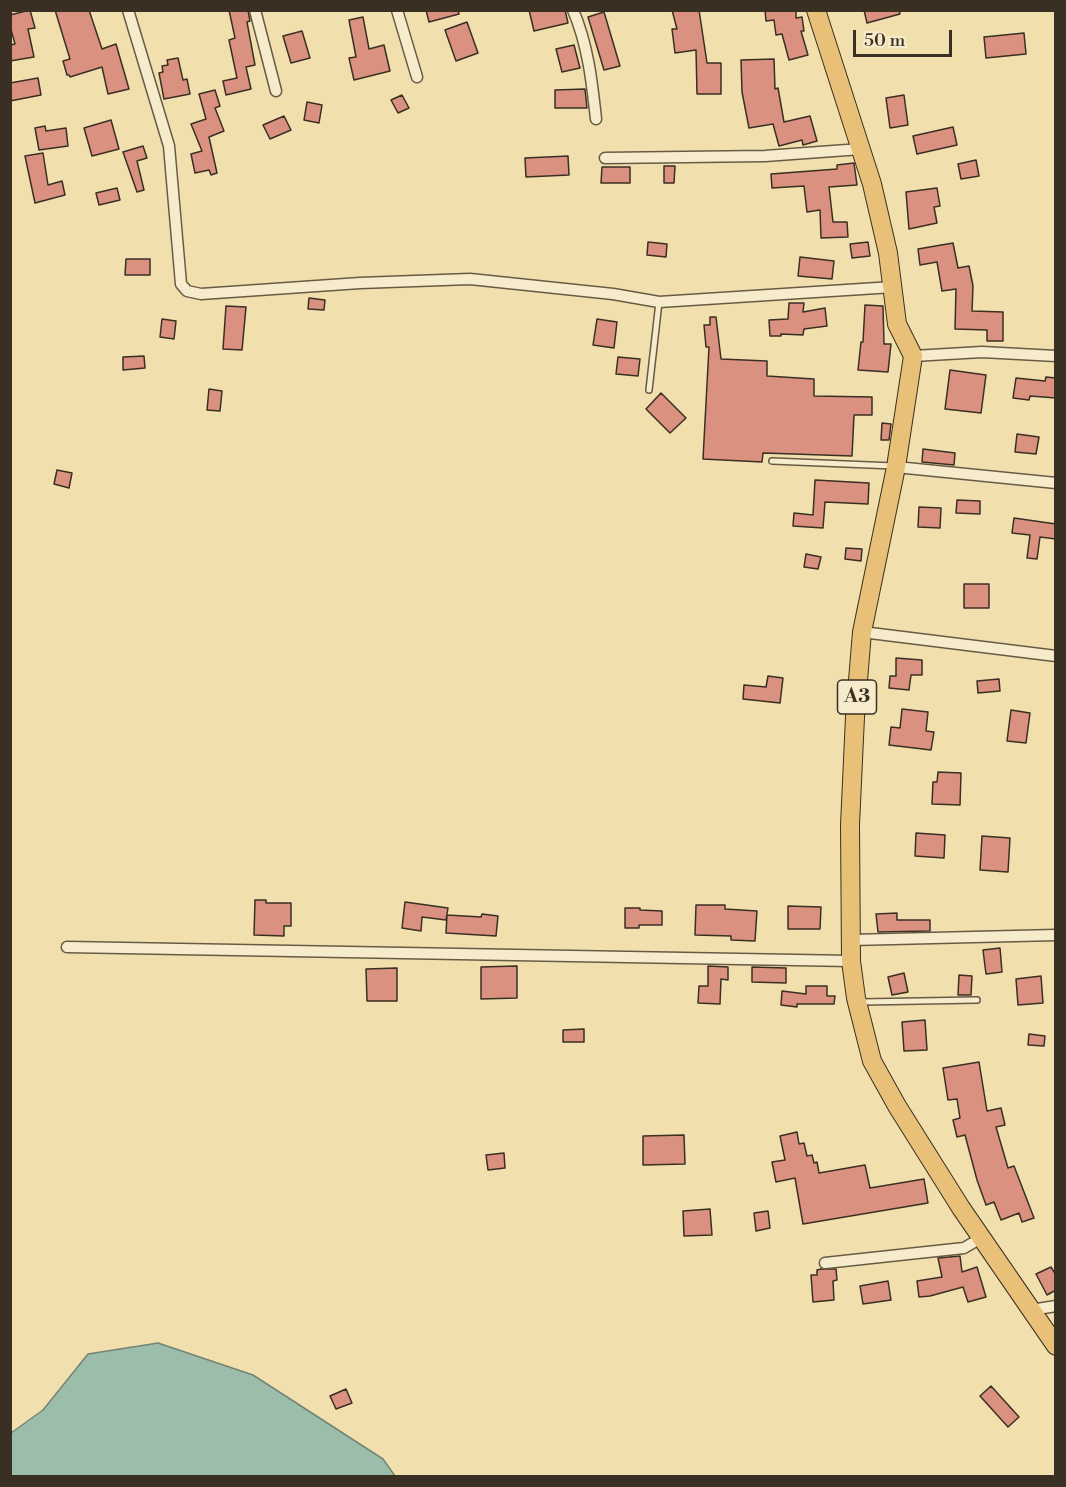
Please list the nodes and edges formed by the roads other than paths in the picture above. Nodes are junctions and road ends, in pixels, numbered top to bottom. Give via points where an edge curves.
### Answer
1 (128, 10) edge
2 (255, 10) edge
3 (398, 10) edge
4 (573, 10) edge
5 (816, 10) edge
6 (417, 77) dead end
7 (276, 91) dead end
8 (596, 119) dead end
9 (861, 149) junction
10 (605, 158) dead end
11 (893, 287) junction
12 (659, 302) junction
13 (912, 356) junction
14 (1056, 356) edge
15 (649, 390) dead end
16 (772, 461) dead end
17 (896, 467) junction
18 (1056, 483) edge
19 (862, 632) junction
20 (1056, 656) edge
21 (1056, 935) edge
22 (851, 940) junction
23 (67, 947) dead end
24 (851, 961) junction
25 (977, 1000) dead end
26 (857, 1002) junction
27 (981, 1238) junction
28 (825, 1263) dead end
29 (1056, 1306) edge
30 (1031, 1310) junction
31 (1056, 1346) edge

1 - 12 street via 169,146 181,284 187,291 201,294 470,279
2 - 7 street
3 - 6 street
4 - 8 street via 590,65
5 - 9 highway
9 - 10 street via 765,156
9 - 11 highway via 875,196
11 - 12 street
11 - 13 highway via 897,324
12 - 15 lane
13 - 14 street via 982,352
13 - 17 highway, A3
16 - 17 lane
17 - 18 street
17 - 19 highway, A3
19 - 20 street
19 - 22 highway, A3 via 850,825
21 - 22 street
22 - 24 highway, A3
23 - 24 street
24 - 26 highway, A3
25 - 26 lane
26 - 27 highway, A3 via 872,1061
27 - 28 street via 964,1248
27 - 30 highway, A3
29 - 30 street
30 - 31 highway, A3

